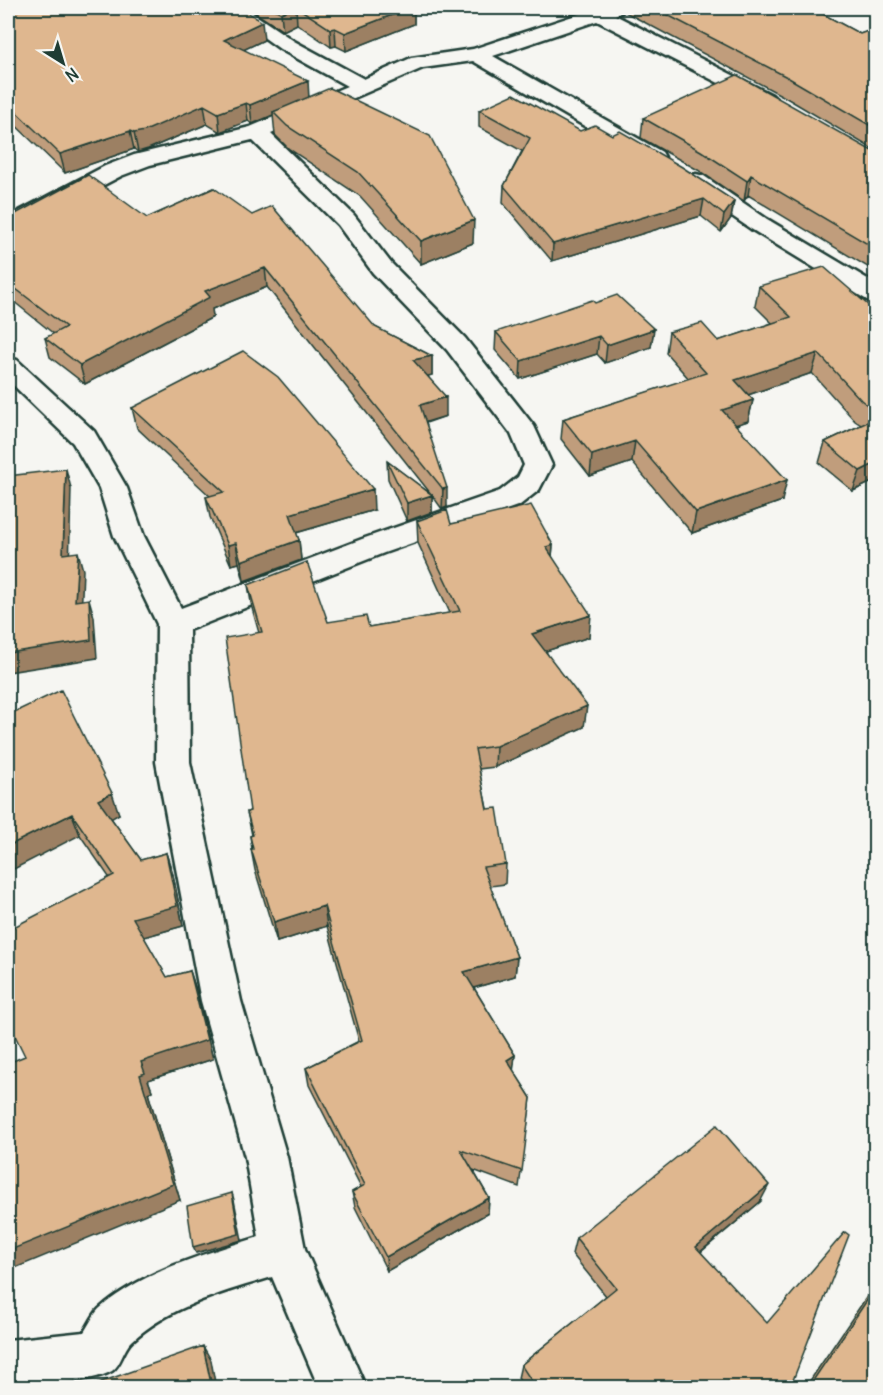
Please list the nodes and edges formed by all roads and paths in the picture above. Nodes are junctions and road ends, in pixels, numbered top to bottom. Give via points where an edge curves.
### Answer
1 (233, 8) edge
2 (600, 10) edge
3 (476, 55) junction
4 (364, 87) junction
5 (783, 109) edge
6 (257, 132) junction
7 (8, 226) edge
8 (876, 295) edge
9 (8, 366) edge
10 (173, 624) junction
11 (283, 1251) junction
12 (8, 1363) edge
13 (343, 1388) edge

1 - 4 street via 287,45
2 - 3 street
2 - 5 street
3 - 4 street via 418,62
3 - 8 street via 675,168
4 - 6 street
6 - 7 street via 142,160
6 - 10 street via 346,220 382,268 456,344 524,432 538,465 530,483 510,498 373,546
9 - 10 street via 84,437 113,488 129,536
10 - 11 street via 173,762 221,1001 266,1157
11 - 12 street via 200,1277 147,1303 114,1326 97,1354
11 - 13 street

